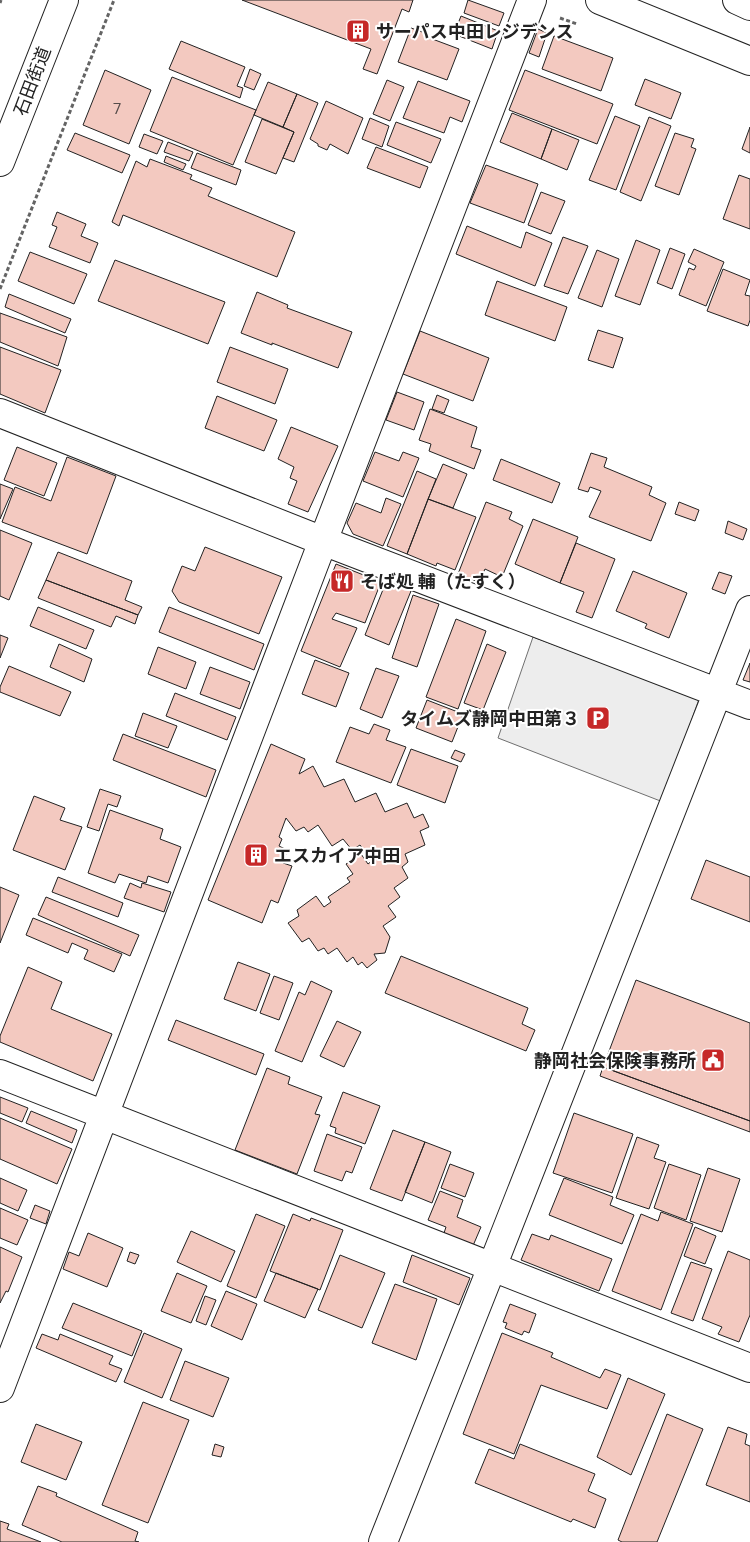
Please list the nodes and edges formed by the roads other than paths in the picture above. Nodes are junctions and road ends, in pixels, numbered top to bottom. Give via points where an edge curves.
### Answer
1 (64, 0) edge
2 (532, 0) edge
3 (600, 0) edge
4 (737, 0) edge
5 (750, 6) edge
6 (750, 61) edge
7 (0, 162) edge
8 (0, 413) edge
9 (323, 541) junction
10 (750, 610) edge
11 (717, 692) junction
12 (750, 705) edge
13 (0, 1074) edge
14 (105, 1116) junction
15 (492, 1268) junction
16 (750, 1368) edge
17 (0, 1388) edge
18 (383, 1542) edge

1 - 7 street, 石田街道
2 - 9 street
3 - 6 street
4 - 5 street
8 - 9 street
9 - 11 street
9 - 14 street
10 - 11 street
11 - 12 street
11 - 15 street
13 - 14 street
14 - 15 street
14 - 17 street
15 - 16 street
15 - 18 street

